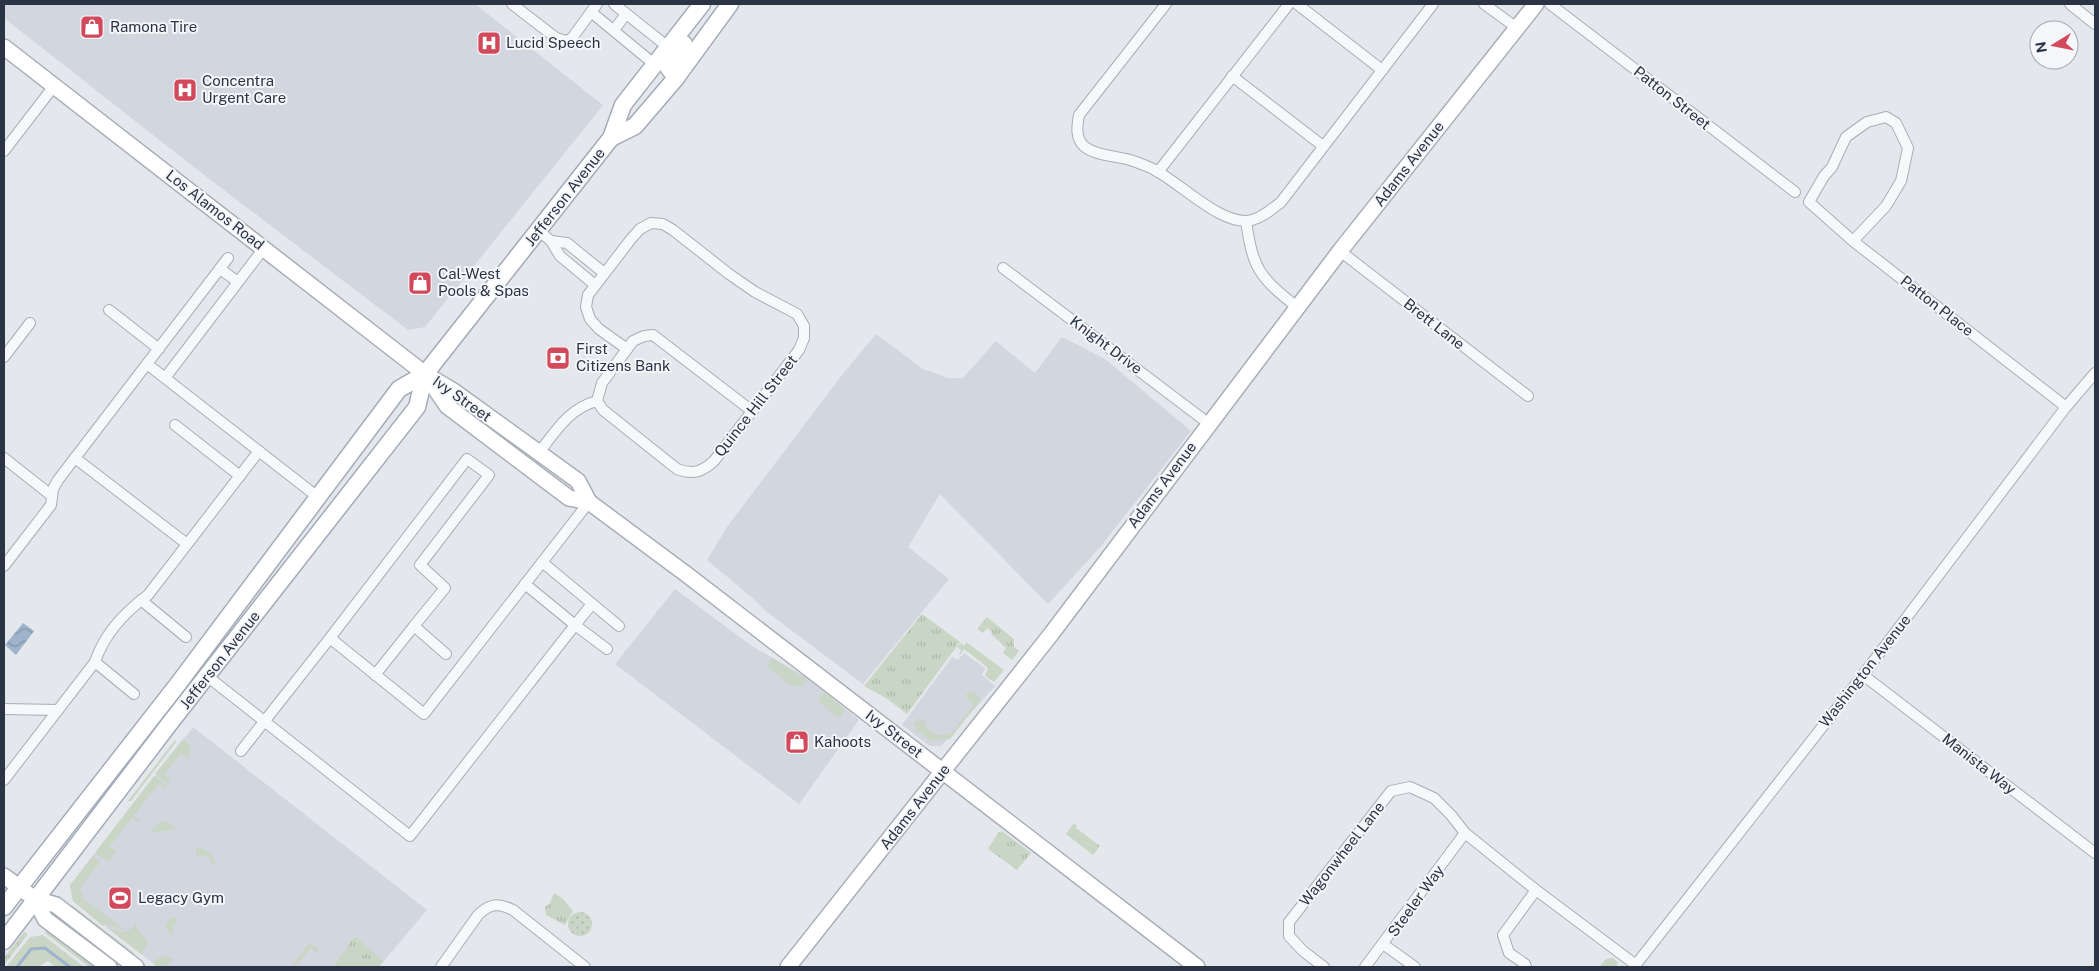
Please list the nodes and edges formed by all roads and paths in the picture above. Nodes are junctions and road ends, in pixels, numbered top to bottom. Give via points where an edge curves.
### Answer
1 (512, 4) edge
2 (614, 4) edge
3 (730, 4) edge
4 (1166, 4) edge
5 (1289, 4) edge
6 (1297, 4) edge
7 (1433, 4) edge
8 (1484, 4) edge
9 (1536, 4) edge
10 (1550, 4) edge
11 (2070, 4) edge
12 (700, 6) edge
13 (594, 8) edge
14 (626, 14) junction
15 (2095, 24) edge
16 (1517, 28) junction
17 (614, 30) junction
18 (4, 47) edge
19 (668, 47) junction
20 (654, 64) junction
21 (1382, 70) junction
22 (1232, 76) junction
23 (676, 78) junction
24 (54, 86) junction
25 (611, 138) junction
26 (1323, 146) junction
27 (4, 151) edge
28 (1158, 172) junction
29 (1795, 192) dead end
30 (1246, 221) junction
31 (545, 236) junction
32 (1853, 241) junction
33 (264, 248) junction
34 (1340, 251) junction
35 (228, 258) dead end
36 (1003, 268) dead end
37 (220, 269) junction
38 (604, 273) junction
39 (238, 282) junction
40 (595, 285) junction
41 (1297, 307) junction
42 (108, 310) dead end
43 (30, 324) dead end
44 (159, 349) junction
45 (627, 349) junction
46 (4, 357) edge
47 (147, 364) junction
48 (426, 374) junction
49 (2095, 375) edge
50 (165, 378) junction
51 (1528, 396) dead end
52 (597, 401) junction
53 (2066, 407) junction
54 (752, 411) junction
55 (1208, 423) junction
56 (175, 425) dead end
57 (259, 451) junction
58 (538, 454) junction
59 (4, 458) edge
60 (76, 458) junction
61 (240, 476) junction
62 (52, 496) junction
63 (319, 498) junction
64 (589, 502) junction
65 (187, 544) junction
66 (542, 562) junction
67 (4, 566) edge
68 (525, 584) junction
69 (141, 600) junction
70 (592, 604) junction
71 (574, 625) junction
72 (414, 626) junction
73 (619, 626) dead end
74 (186, 637) dead end
75 (330, 638) junction
76 (607, 649) dead end
77 (446, 654) dead end
78 (95, 662) junction
79 (375, 675) junction
80 (1863, 675) junction
81 (207, 676) junction
82 (178, 684) junction
83 (134, 694) dead end
84 (4, 709) edge
85 (58, 710) junction
86 (264, 722) junction
87 (170, 723) junction
88 (240, 752) dead end
89 (943, 772) junction
90 (4, 780) edge
91 (1465, 833) junction
92 (2095, 853) edge
93 (4, 876) edge
94 (18, 888) junction
95 (1536, 890) junction
96 (35, 899) junction
97 (4, 907) edge
98 (4, 941) edge
99 (1383, 944) junction
100 (578, 965) edge
101 (1635, 966) edge
102 (109, 967) edge
103 (136, 967) edge
104 (441, 967) edge
105 (788, 967) edge
106 (1197, 967) edge
107 (1324, 967) edge
108 (1365, 967) edge
109 (1415, 967) edge
110 (1526, 967) edge

1 - 13 street via 561,40 567,41
2 - 14 street
3 - 23 main road, Jefferson Avenue
4 - 28 street via 1079,115 1077,126 1078,138 1086,147
5 - 22 street
6 - 21 street
7 - 21 street
8 - 16 street
9 - 16 street, Adams Avenue
10 - 29 street, Patton Street
11 - 15 street
12 - 19 main road, Jefferson Avenue
12 - 23 main road via 693,31 668,67
13 - 17 street
14 - 17 street
14 - 19 street
16 - 34 street, Adams Avenue
17 - 20 street
18 - 24 street, Los Alamos Road
19 - 20 main road, Jefferson Avenue
20 - 25 main road, Jefferson Avenue via 622,105
21 - 26 street
22 - 26 street
22 - 28 street
23 - 25 main road, Jefferson Avenue via 636,126
24 - 27 street
24 - 33 street, Los Alamos Road
25 - 31 main road, Jefferson Avenue
26 - 30 street via 1281,202 1267,214
28 - 30 street via 1222,214
30 - 41 street via 1251,251 1259,271 1273,288
31 - 38 street via 567,244
31 - 40 street via 560,256
31 - 48 main road, Jefferson Avenue
32 - 32 street, Patton Place via 1809,202 1846,138 1867,122 1886,117 1896,122 1907,142 1901,181 1886,206
32 - 53 street, Patton Place
33 - 39 street
33 - 48 street, Los Alamos Road
34 - 41 street, Adams Avenue
34 - 51 street, Brett Lane
35 - 37 street
36 - 55 street, Knight Drive
37 - 39 street
37 - 44 street
38 - 40 street
38 - 54 street, Quince Hill Street via 640,229 651,223 663,224 755,292 797,314 804,326 799,350
39 - 50 street
40 - 45 street via 588,295 586,307 590,319
41 - 55 street, Adams Avenue
42 - 44 street
43 - 46 street
44 - 47 street
45 - 52 street via 602,383
45 - 54 street via 633,341 653,335
47 - 50 street
47 - 60 street
48 - 58 street, Ivy Street
48 - 63 main road, Jefferson Avenue via 399,389
48 - 64 street, Ivy Street via 447,406 569,498
48 - 81 main road, Jefferson Avenue via 417,407
49 - 53 street, Washington Avenue
50 - 57 street
52 - 54 street, Quince Hill Street via 609,416 677,469 686,472 698,472 714,461
52 - 58 street via 572,413
53 - 80 street, Washington Avenue
55 - 89 street, Adams Avenue via 1052,633
56 - 61 street
57 - 61 street
57 - 63 street
58 - 64 street, Ivy Street via 578,481
59 - 62 street
60 - 62 street via 52,488
60 - 65 street
61 - 65 street
62 - 67 street via 51,505
63 - 82 main road, Jefferson Avenue
64 - 66 street
64 - 89 street, Ivy Street
65 - 69 street
66 - 68 street
66 - 70 street
68 - 71 street
68 - 79 street via 424,714
69 - 74 street
69 - 78 street via 128,610 100,647
70 - 71 street
70 - 73 street
71 - 76 street
71 - 86 street via 410,836
72 - 75 street via 445,588 420,565 489,474 467,459
72 - 77 street
72 - 79 street
75 - 79 street
75 - 86 street
78 - 83 street
78 - 85 street
80 - 92 street, Manista Way
80 - 101 street, Washington Avenue
81 - 86 street
81 - 87 main road, Jefferson Avenue
82 - 87 main road via 180,693 166,715
82 - 94 main road, Jefferson Avenue
84 - 85 street
85 - 90 street
86 - 88 street
87 - 96 main road, Jefferson Avenue
89 - 105 street, Adams Avenue
89 - 106 street, Ivy Street
91 - 95 street, Wagonwheel Lane
91 - 99 street, Steeler Way
91 - 107 street, Wagonwheel Lane via 1434,798 1410,787 1391,791 1289,922 1289,936
93 - 94 street
94 - 96 street
94 - 97 main road, Jefferson Avenue
95 - 101 street, Wagonwheel Lane
95 - 110 street via 1503,935 1509,953
96 - 98 main road, Jefferson Avenue
96 - 102 street via 45,919
96 - 103 street via 56,906
99 - 108 street, Steeler Way
99 - 109 street
100 - 104 street via 514,910 495,904 478,914

